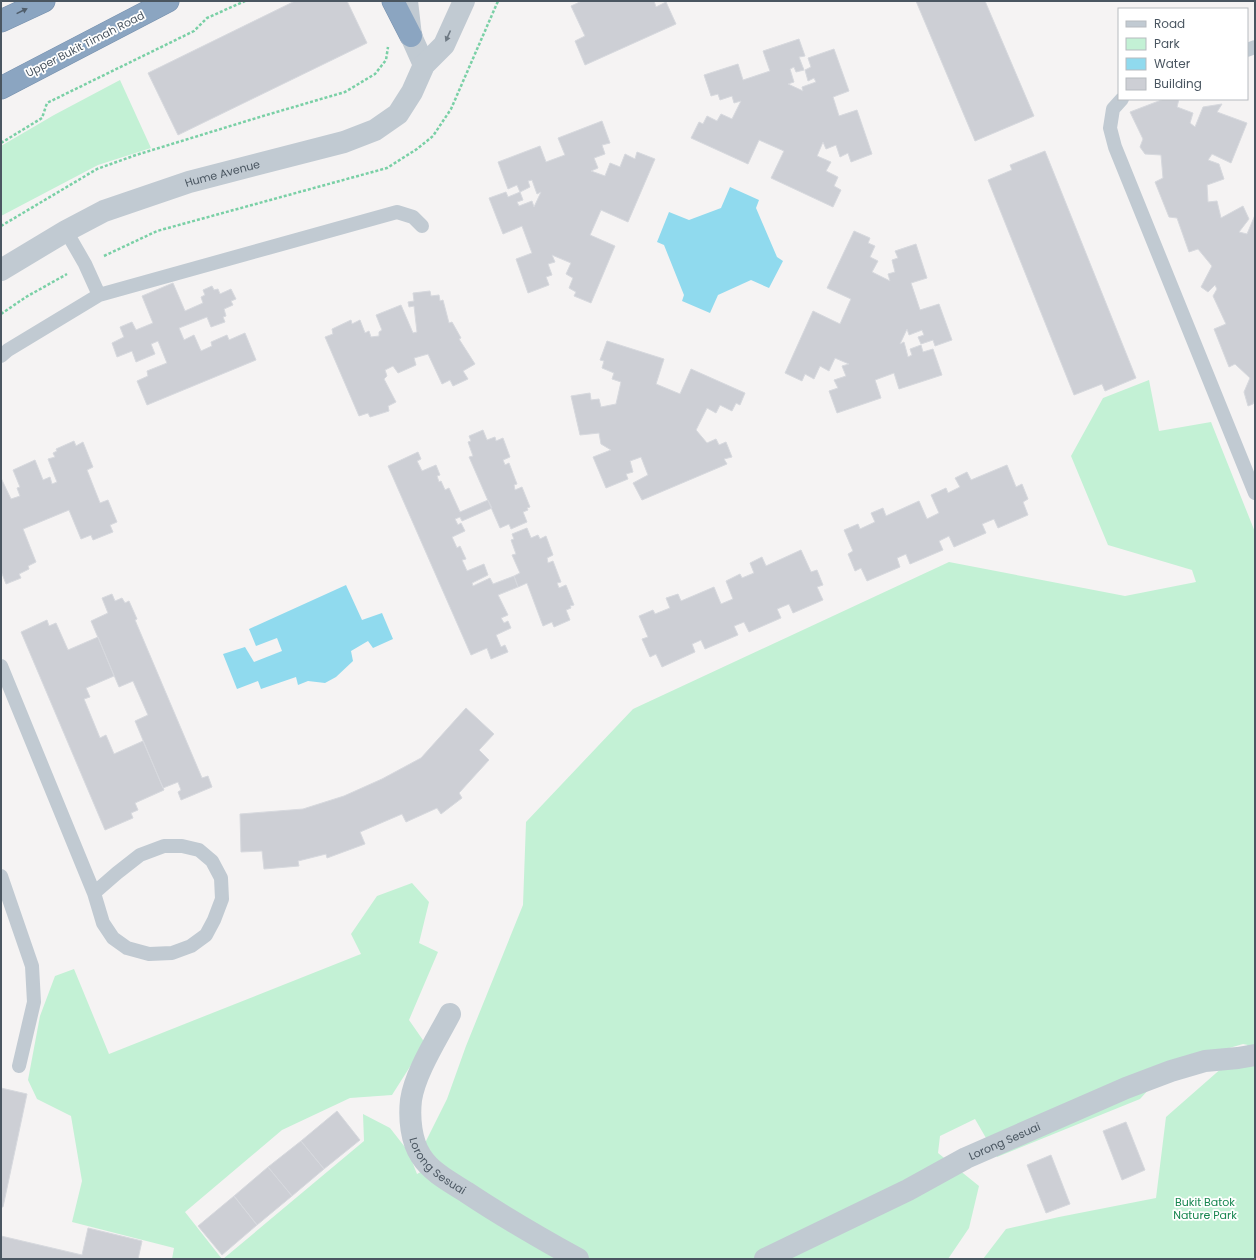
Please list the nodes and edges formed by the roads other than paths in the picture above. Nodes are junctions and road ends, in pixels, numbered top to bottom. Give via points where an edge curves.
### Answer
1 (44, 1) edge
2 (168, 1) edge
3 (393, 1) edge
4 (407, 1) edge
5 (464, 1) edge
6 (1, 21) edge
7 (411, 36) junction
8 (424, 65) junction
9 (1, 88) edge
10 (1121, 100) edge
11 (422, 226) dead end
12 (66, 231) junction
13 (1, 270) edge
14 (99, 295) junction
15 (1, 356) edge
16 (1255, 494) edge
17 (1, 666) edge
18 (1, 876) edge
19 (94, 893) junction
20 (450, 1014) dead end
21 (1255, 1056) edge
22 (19, 1066) dead end
23 (578, 1259) edge
24 (765, 1259) edge

6 -> 1 highway
2 - 9 highway, Upper Bukit Timah Road
3 - 7 highway
4 - 7 street
5 -> 8 street, Hume Avenue via 444,44
7 - 8 street
8 - 12 street, Hume Avenue via 412,92 398,114 375,130 344,142 189,182 104,211
10 - 16 lane via 1113,109 1110,128 1115,147
11 - 14 lane via 413,217 397,212
12 - 13 street, Hume Avenue
12 - 14 lane
14 - 15 lane
17 - 19 lane
18 - 22 lane via 32,966 34,1002
19 - 19 lane via 103,923 113,938 127,948 149,954 172,953 191,946 206,935 222,899 221,878 212,861 199,850 182,846 164,846 140,855
20 - 23 street, Lorong Sesuai via 415,1084 411,1100 411,1117 416,1146 422,1157 438,1174
21 - 24 street, Lorong Sesuai via 1204,1061 1126,1088 966,1158 908,1190

